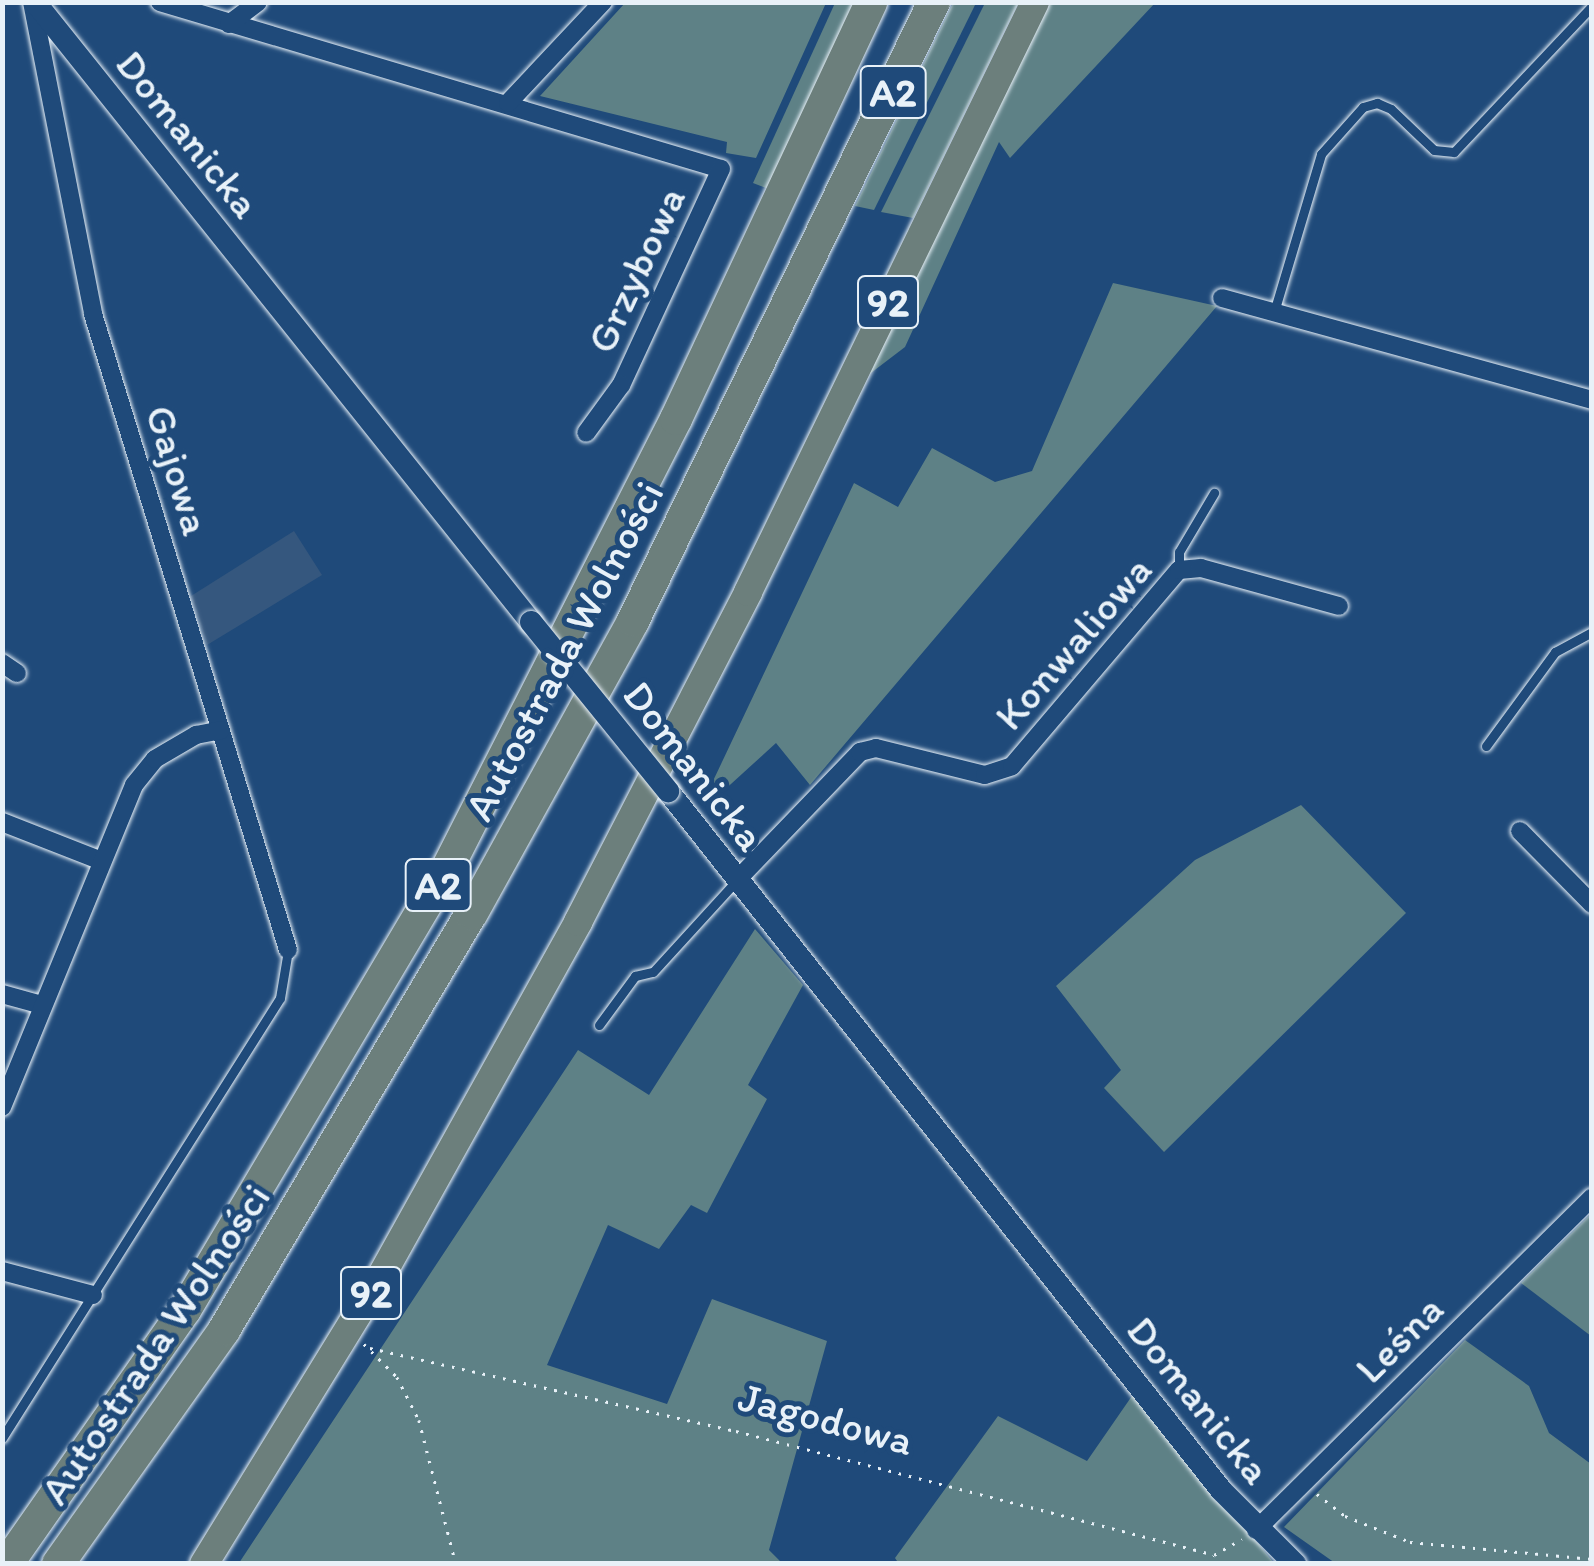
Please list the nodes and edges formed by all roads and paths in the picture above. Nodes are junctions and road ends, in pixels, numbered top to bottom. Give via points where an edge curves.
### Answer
1 (34, 2) edge
2 (160, 2) edge
3 (258, 2) edge
4 (603, 2) edge
5 (872, 2) edge
6 (934, 2) edge
7 (1035, 2) edge
8 (1592, 6) edge
9 (229, 24) junction
10 (508, 103) junction
11 (1222, 298) dead end
12 (1274, 312) junction
13 (1592, 400) edge
14 (586, 433) dead end
15 (1214, 493) dead end
16 (1179, 570) junction
17 (1339, 606) dead end
18 (1592, 632) edge
19 (221, 730) junction
20 (1486, 746) dead end
21 (2, 822) edge
22 (1520, 831) dead end
23 (99, 860) junction
24 (737, 880) junction
25 (1592, 904) edge
26 (288, 950) joint
27 (2, 994) edge
28 (42, 1005) junction
29 (599, 1025) dead end
30 (2, 1107) edge
31 (1592, 1198) edge
32 (2, 1271) edge
33 (92, 1295) junction
34 (359, 1342) junction
35 (2, 1438) edge
36 (1304, 1483) junction
37 (1256, 1530) junction
38 (1214, 1555) junction
39 (1592, 1559) edge
40 (7, 1564) edge
41 (58, 1564) edge
42 (204, 1564) edge
43 (456, 1564) edge
44 (1206, 1564) edge
45 (1295, 1564) edge

1 - 19 street, Gajowa via 93,314
1 - 24 street, Domanicka, bridge
2 - 9 street, Grzybowa
3 - 9 street
4 - 10 street
5 - 40 highway, Autostrada Wolności / A2 via 676,419 448,867 185,1310
6 - 41 highway, Autostrada Wolności / A2 via 632,620 472,913 224,1330
7 - 34 main road, 92 via 692,704
8 - 12 lane via 1454,152 1434,150 1390,109 1377,103 1363,108 1320,154
9 - 10 street, Grzybowa
10 - 14 street, Grzybowa via 721,169 621,385
11 - 12 street
12 - 13 street
15 - 16 lane via 1179,552
16 - 17 street, Konwaliowa via 1202,568
16 - 24 street, Konwaliowa via 1012,766 984,775 876,748 860,752
18 - 20 lane via 1555,652
19 - 23 street via 196,735 155,759 134,785
19 - 26 street, Gajowa
21 - 23 street
22 - 25 street
23 - 28 street
24 - 29 lane via 654,972 635,976
24 - 37 street, Domanicka
26 - 33 lane via 280,998
27 - 28 street
28 - 30 street
31 - 36 street, Leśna
32 - 33 street
33 - 35 lane
34 - 38 path, Jagodowa
34 - 42 main road, 92
34 - 43 path via 397,1377 419,1420
36 - 37 street, Leśna
36 - 39 path via 1345,1516 1410,1542
37 - 38 path
37 - 45 street, Domanicka
38 - 44 path

